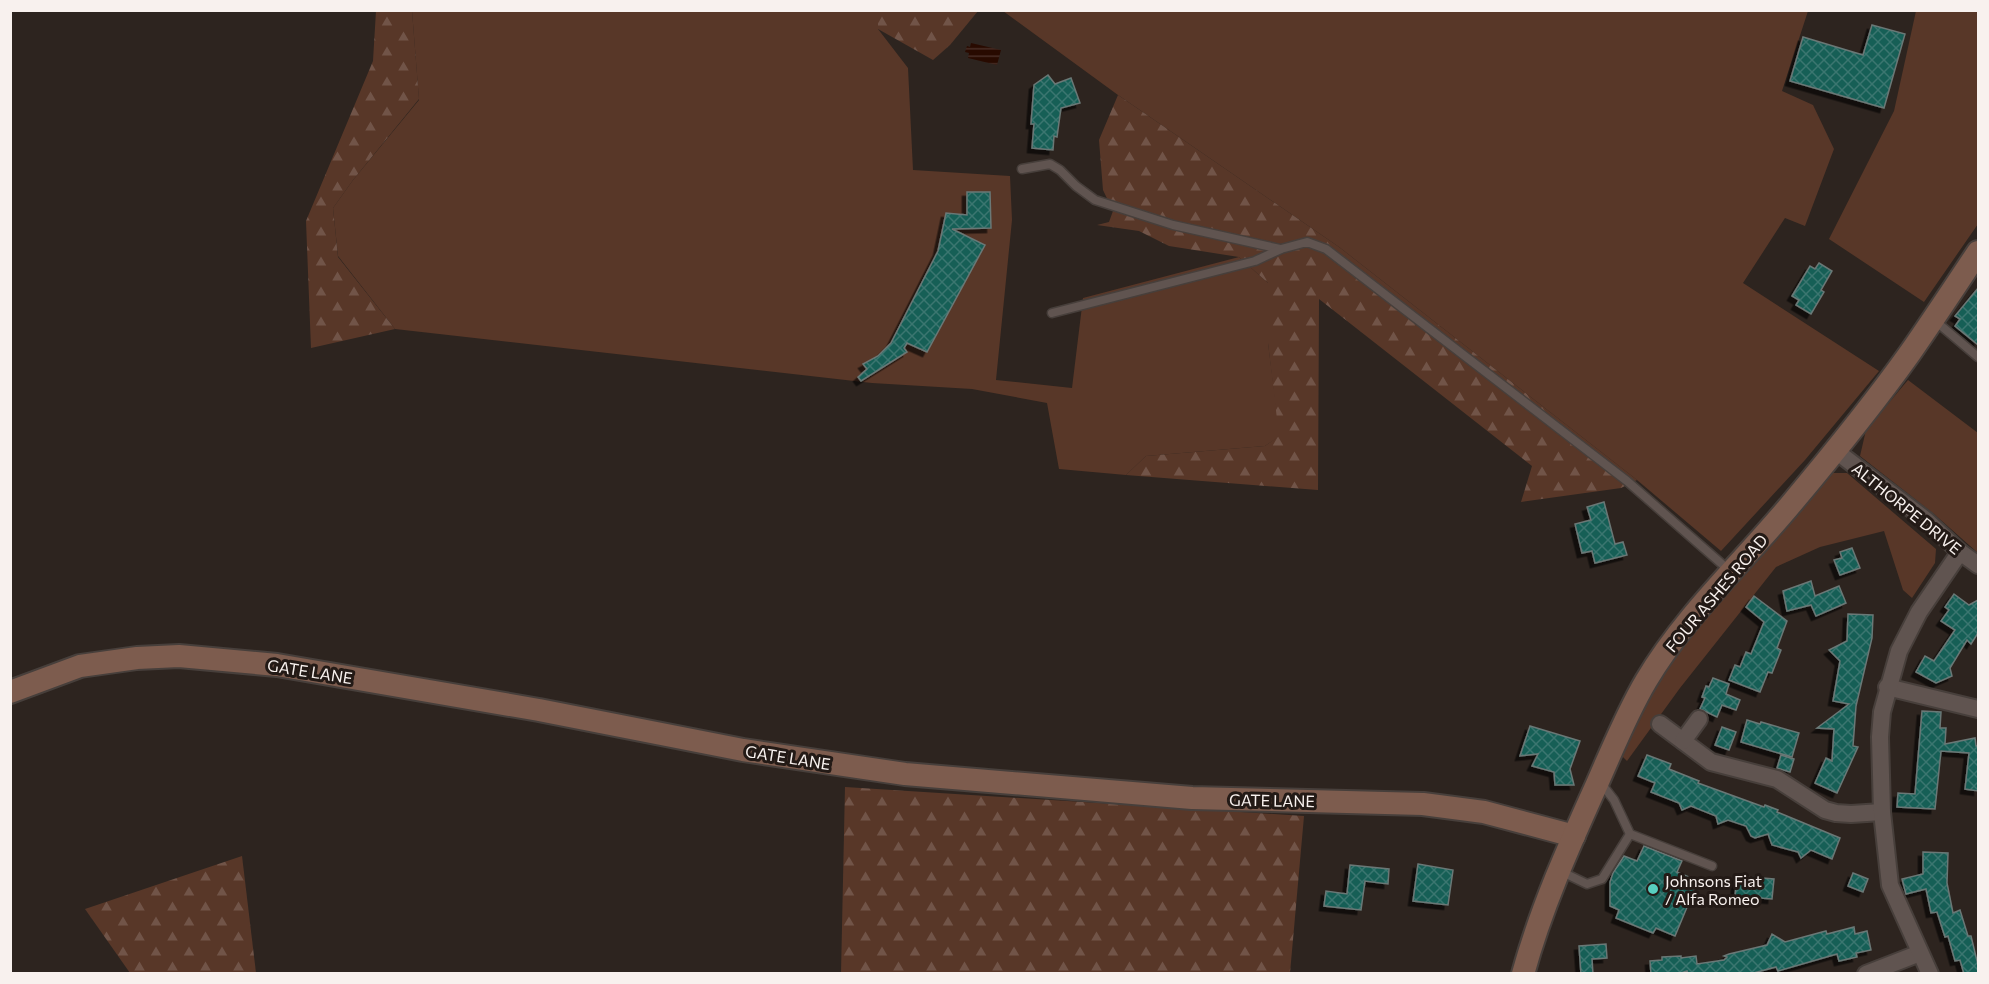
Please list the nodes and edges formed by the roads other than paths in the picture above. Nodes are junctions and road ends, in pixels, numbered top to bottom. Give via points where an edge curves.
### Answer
1 (1022, 169) dead end
2 (1281, 249) junction
3 (1978, 252) edge
4 (1052, 313) dead end
5 (1933, 319) junction
6 (1978, 357) edge
7 (1836, 451) junction
8 (1960, 552) junction
9 (1978, 564) edge
10 (1731, 572) junction
11 (1887, 687) junction
12 (10, 692) edge
13 (1978, 709) edge
14 (1699, 719) dead end
15 (1660, 724) dead end
16 (1683, 741) junction
17 (1599, 780) junction
18 (1882, 812) junction
19 (1630, 834) junction
20 (1574, 836) junction
21 (1712, 866) dead end
22 (1559, 871) junction
23 (1920, 953) junction
24 (1522, 974) edge
25 (1866, 974) edge
26 (1930, 974) edge

1 - 2 lane via 1050,164 1095,200 1173,225
2 - 4 lane via 1255,261
2 - 10 lane via 1307,242 1326,249 1627,481
3 - 5 street, FOUR ASHES ROAD
5 - 6 lane
5 - 7 street, FOUR ASHES ROAD
7 - 8 street, ALTHORPE DRIVE via 1926,520
7 - 10 street, FOUR ASHES ROAD
8 - 9 street, ALTHORPE DRIVE
8 - 11 street via 1919,612 1899,651
10 - 17 street, FOUR ASHES ROAD via 1665,652 1645,683
11 - 13 street
11 - 18 street via 1881,712
12 - 20 street, GATE LANE via 80,666 137,658 179,656 277,665 743,750 905,774 1192,798 1423,804 1484,812
14 - 16 street
15 - 16 street
16 - 18 street via 1711,762 1777,779 1825,810 1851,814
17 - 19 lane via 1614,800
17 - 20 street, FOUR ASHES ROAD
18 - 23 street via 1890,885
19 - 21 lane
19 - 22 lane via 1602,879 1587,884
20 - 22 street, FOUR ASHES ROAD
22 - 24 street, FOUR ASHES ROAD
23 - 25 street
23 - 26 street

